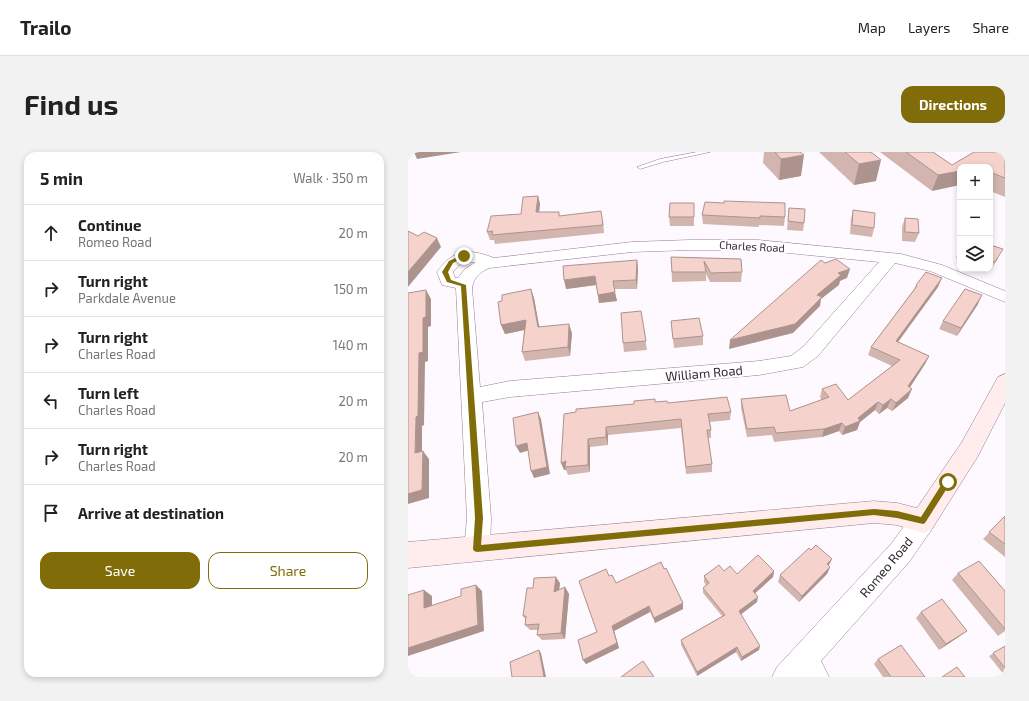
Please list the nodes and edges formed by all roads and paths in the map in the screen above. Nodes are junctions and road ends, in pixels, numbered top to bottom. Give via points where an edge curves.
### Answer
1 (707, 152) edge
2 (640, 167) dead end
3 (891, 258) junction
4 (1005, 297) edge
5 (1005, 382) edge
6 (471, 396) junction
7 (923, 521) junction
8 (477, 549) junction
9 (408, 555) edge
10 (801, 672) edge

1 - 2 lane via 662,160
3 - 4 street, Charles Road via 936,268
3 - 6 street, William Road via 811,351 796,362 759,368 510,389
3 - 6 street, Charles Road via 758,245 690,245 625,247 492,263 476,268 464,279
5 - 7 main road, Romeo Road via 970,450
6 - 8 street, Charles Road via 479,518
7 - 8 main road via 897,514 874,512
7 - 10 street, Romeo Road via 900,553
8 - 9 main road

